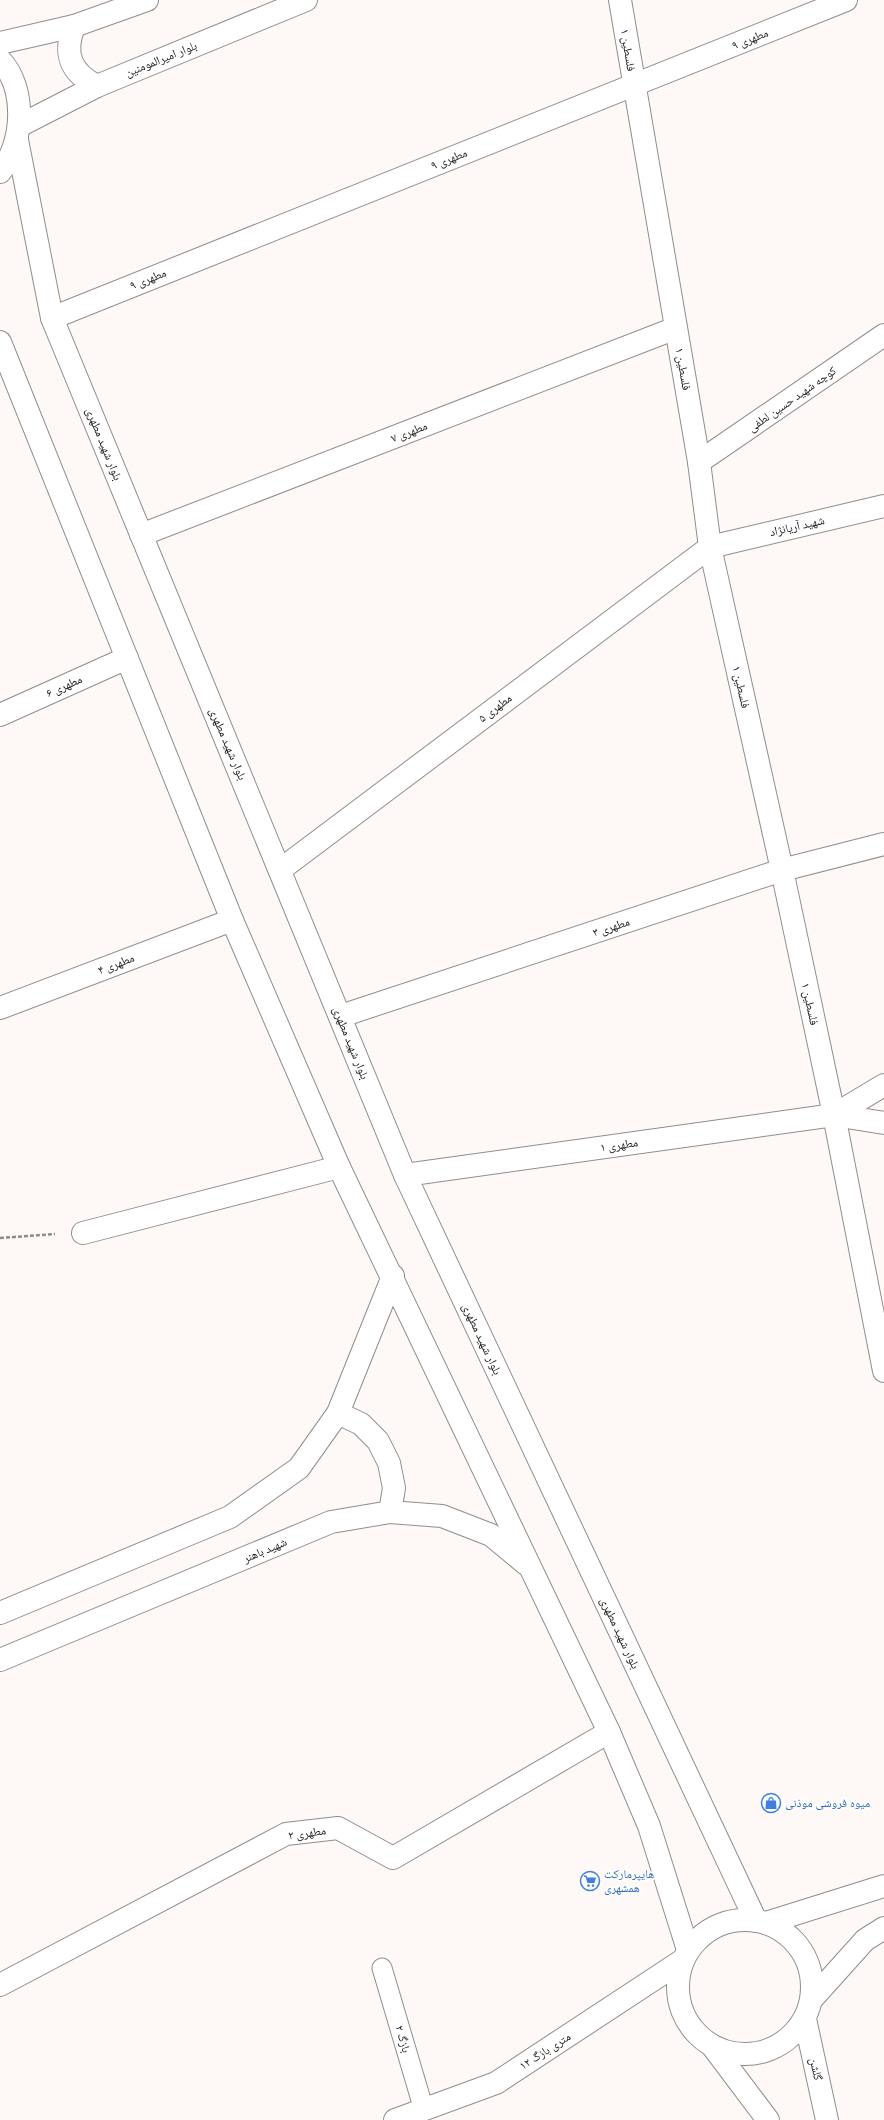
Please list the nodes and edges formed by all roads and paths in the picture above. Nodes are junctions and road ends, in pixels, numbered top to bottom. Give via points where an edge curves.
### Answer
1 (147, 0) edge
2 (306, 0) edge
3 (620, 0) edge
4 (846, 0) edge
5 (74, 26) junction
6 (0, 43) edge
7 (0, 60) edge
8 (634, 85) junction
9 (97, 86) junction
10 (18, 133) junction
11 (0, 172) edge
12 (52, 318) junction
13 (676, 328) junction
14 (884, 335) edge
15 (0, 342) edge
16 (699, 462) junction
17 (884, 506) edge
18 (142, 535) junction
19 (710, 547) junction
20 (127, 658) junction
21 (0, 714) edge
22 (884, 844) edge
23 (280, 870) junction
24 (782, 870) junction
25 (232, 920) junction
26 (0, 1008) edge
27 (341, 1016) junction
28 (884, 1085) edge
29 (834, 1116) junction
30 (884, 1123) edge
31 (339, 1167) junction
32 (405, 1175) junction
33 (83, 1233) joint
34 (0, 1238) edge
35 (393, 1276) junction
36 (884, 1371) edge
37 (338, 1413) junction
38 (390, 1512) junction
39 (531, 1567) junction
40 (0, 1613) edge
41 (0, 1660) edge
42 (609, 1732) junction
43 (884, 1886) edge
44 (761, 1922) junction
45 (884, 1928) edge
46 (686, 1955) junction
47 (382, 1968) dead end
48 (0, 1985) edge
49 (812, 1998) junction
50 (805, 2019) junction
51 (713, 2047) junction
52 (424, 2110) junction
53 (395, 2120) edge
54 (768, 2120) edge
55 (827, 2120) edge

1 - 5 street
2 - 9 street, بلوار امیرالمومنین
3 - 8 street, فلسطین ۱
4 - 8 street, مطهری ۹
5 - 6 street
5 - 9 street via 69,40 69,55 74,68 84,79
7 - 10 street via 13,82 19,103
8 - 12 street, مطهری ۹
8 - 13 street, فلسطین ۱
9 - 10 street, بلوار امیرالمومنین
10 - 11 street via 5,166
10 - 12 street, بلوار شهید مطهری
12 - 18 street, بلوار شهید مطهری
13 - 16 street, فلسطین ۱
13 - 18 street, مطهری ۷
14 - 16 street, کوچه شهید حسین لطفی
15 - 20 street
16 - 19 street, فلسطین ۱
17 - 19 street, شهید آریانژاد
18 - 23 street, بلوار شهید مطهری
19 - 23 street, مطهری ۵
19 - 24 street, فلسطین ۱
20 - 21 street, مطهری ۶
20 - 25 street
22 - 24 street, مطهری ۳
23 - 27 street, بلوار شهید مطهری
24 - 27 street, مطهری ۳
24 - 29 street, فلسطین ۱
25 - 26 street, مطهری ۴
25 - 31 street
27 - 32 street, بلوار شهید مطهری
28 - 29 street, مطهری ۱
29 - 30 street, مطهری ۱
29 - 32 street, مطهری ۱
29 - 36 street, فلسطین ۱
31 - 33 street
31 - 35 street
32 - 44 street, بلوار شهید مطهری
33 - 34 path
35 - 37 street
35 - 39 street
37 - 38 street via 361,1424 378,1442 389,1463 394,1488
37 - 40 street via 299,1468 230,1517
38 - 39 street, شهید باهنر via 442,1516 456,1521 491,1535
38 - 41 street, شهید باهنر via 331,1522
39 - 42 street
42 - 46 street via 649,1826
42 - 48 street, مطهری ۲ via 393,1858 338,1828 286,1834
43 - 44 street
44 - 46 street via 736,1920 718,1925 701,1936
44 - 49 street via 784,1931 798,1945 813,1979
45 - 49 street via 865,1940
46 - 51 street via 678,1978 678,1998 684,2016 694,2032
46 - 52 street, ۱۲ متری بازگ via 496,2083
47 - 52 lane, بازگ ۲
49 - 50 street
50 - 51 street via 792,2035 775,2048 754,2054 734,2054
50 - 55 street, گلشن
51 - 54 street
52 - 53 street, ۱۲ متری بازگ

